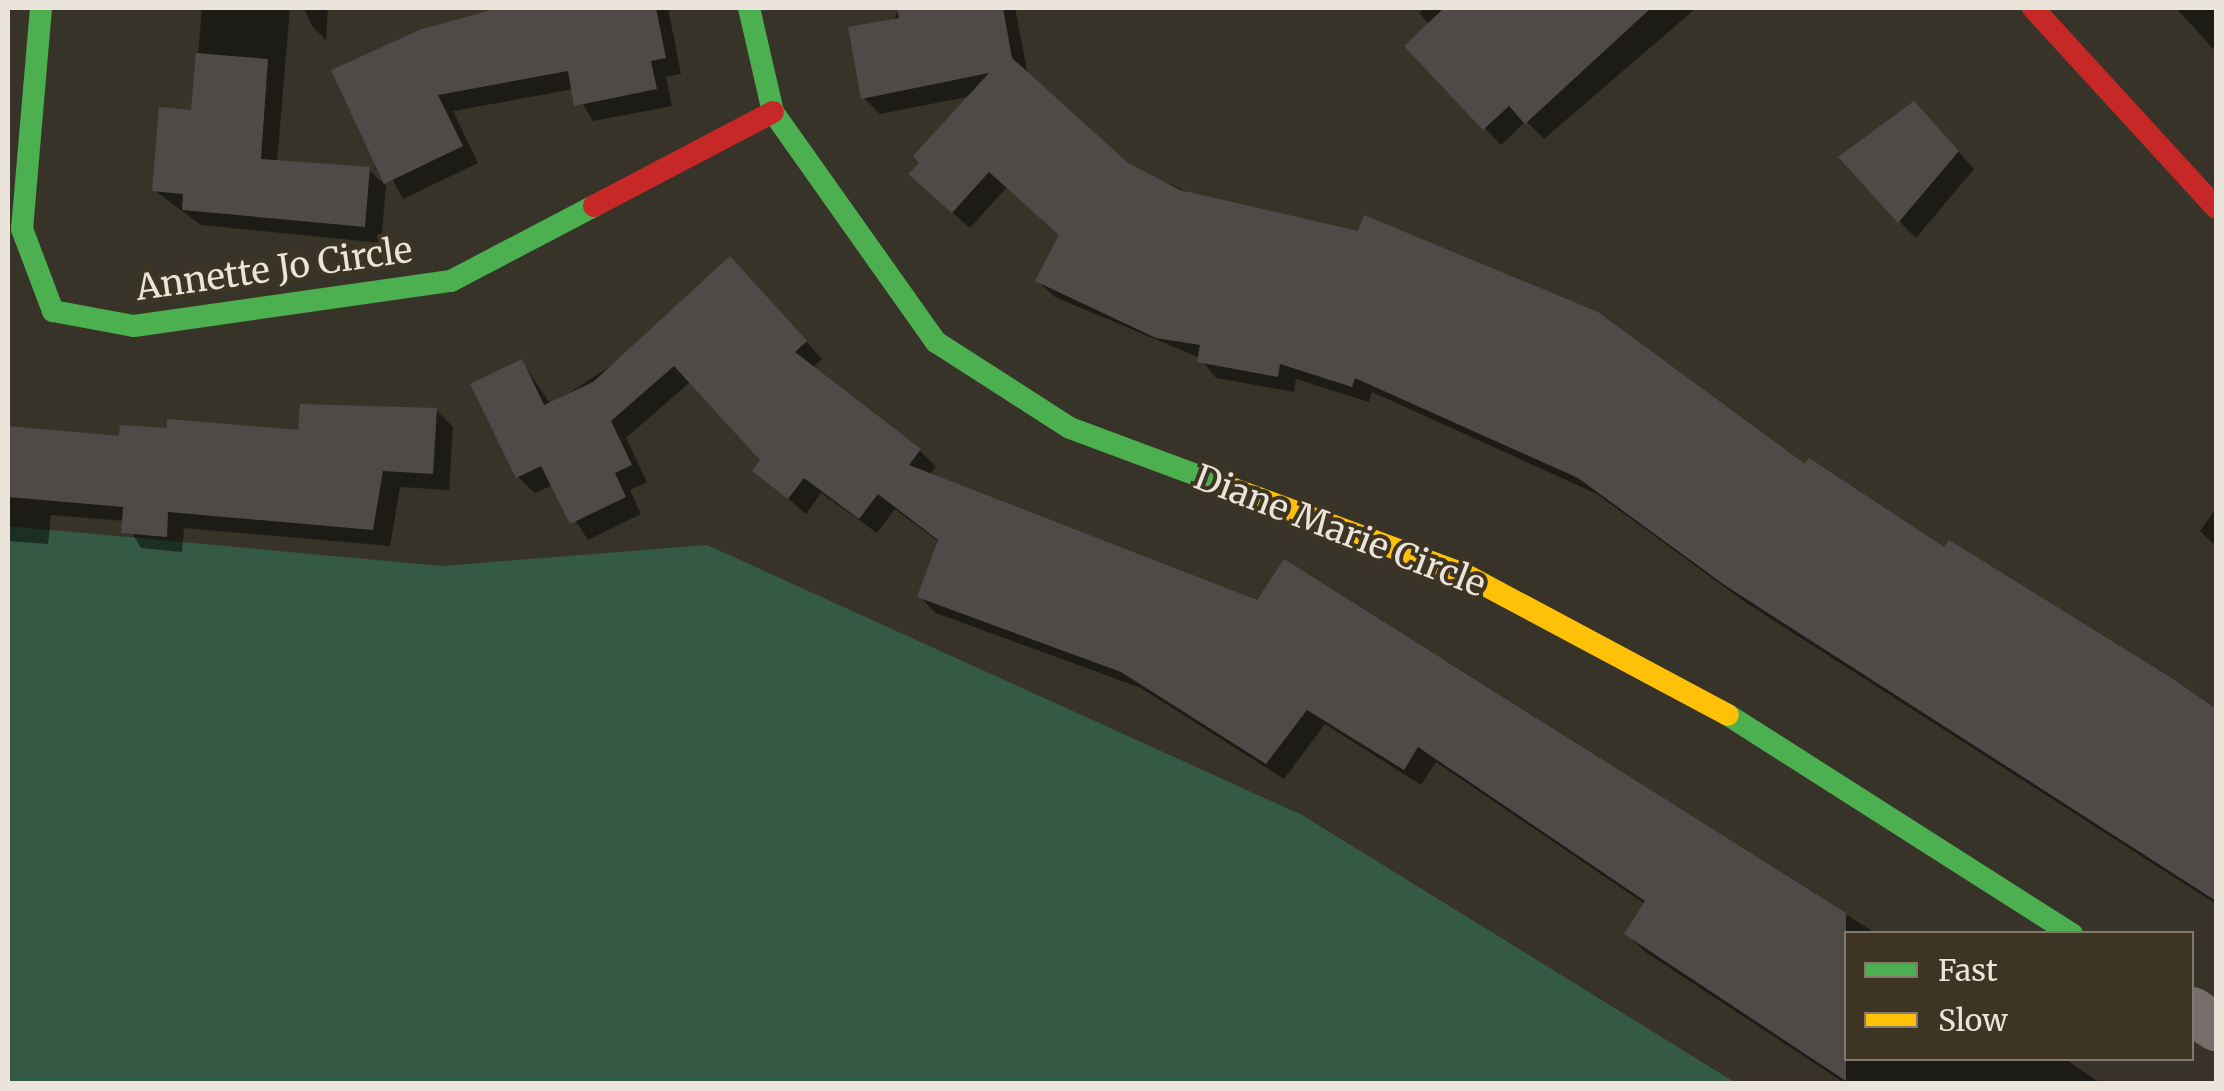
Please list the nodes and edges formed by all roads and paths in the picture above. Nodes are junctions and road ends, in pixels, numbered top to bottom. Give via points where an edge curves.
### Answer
1 (41, 8) edge
2 (749, 8) edge
3 (2033, 8) edge
4 (773, 112) junction
5 (2216, 208) edge
6 (2067, 931) edge
7 (2194, 1012) edge
8 (2216, 1028) edge

1 - 4 street, Annette Jo Circle via 22,228 53,311 134,326 451,281
2 - 4 street, Diane Marie Circle
3 - 5 street
4 - 6 street, Diane Marie Circle via 936,342 1070,428 1464,574 1778,742
7 - 8 street

